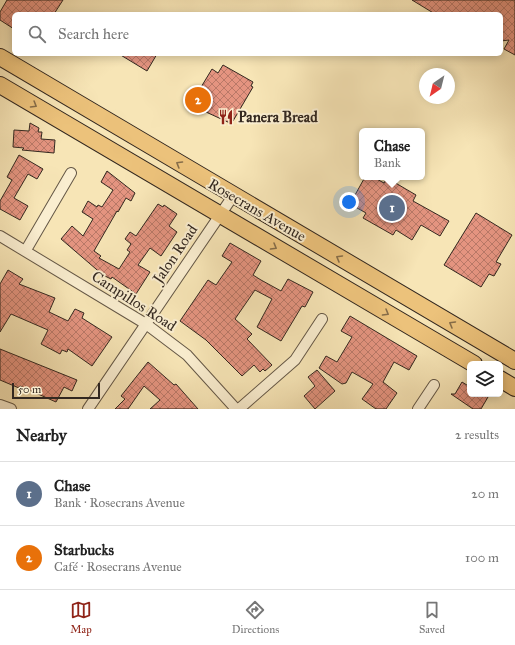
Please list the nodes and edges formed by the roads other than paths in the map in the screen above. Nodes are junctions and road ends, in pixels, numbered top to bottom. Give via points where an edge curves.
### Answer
1 (0, 57) edge
2 (0, 85) edge
3 (71, 174) dead end
4 (233, 196) junction
5 (220, 216) junction
6 (0, 236) edge
7 (26, 250) junction
8 (322, 319) dead end
9 (146, 324) junction
10 (505, 360) edge
11 (469, 361) edge
12 (503, 381) edge
13 (434, 385) dead end
14 (515, 388) edge
15 (0, 404) edge
16 (11, 409) edge
17 (88, 409) edge
18 (238, 409) edge
19 (418, 409) edge

4 -> 1 main road, Rosecrans Avenue
2 -> 5 main road, Rosecrans Avenue
3 - 7 street
4 - 5 street, Jalon Road
10 -> 4 main road, Rosecrans Avenue
5 - 9 street, Jalon Road
5 -> 11 main road, Rosecrans Avenue
6 - 7 street, Campillos Road
7 - 9 street, Campillos Road
8 - 18 street via 295,360
9 - 17 street, Jalon Road
9 - 18 street, Campillos Road via 186,354
12 - 14 main road
13 - 19 street
15 - 16 street

